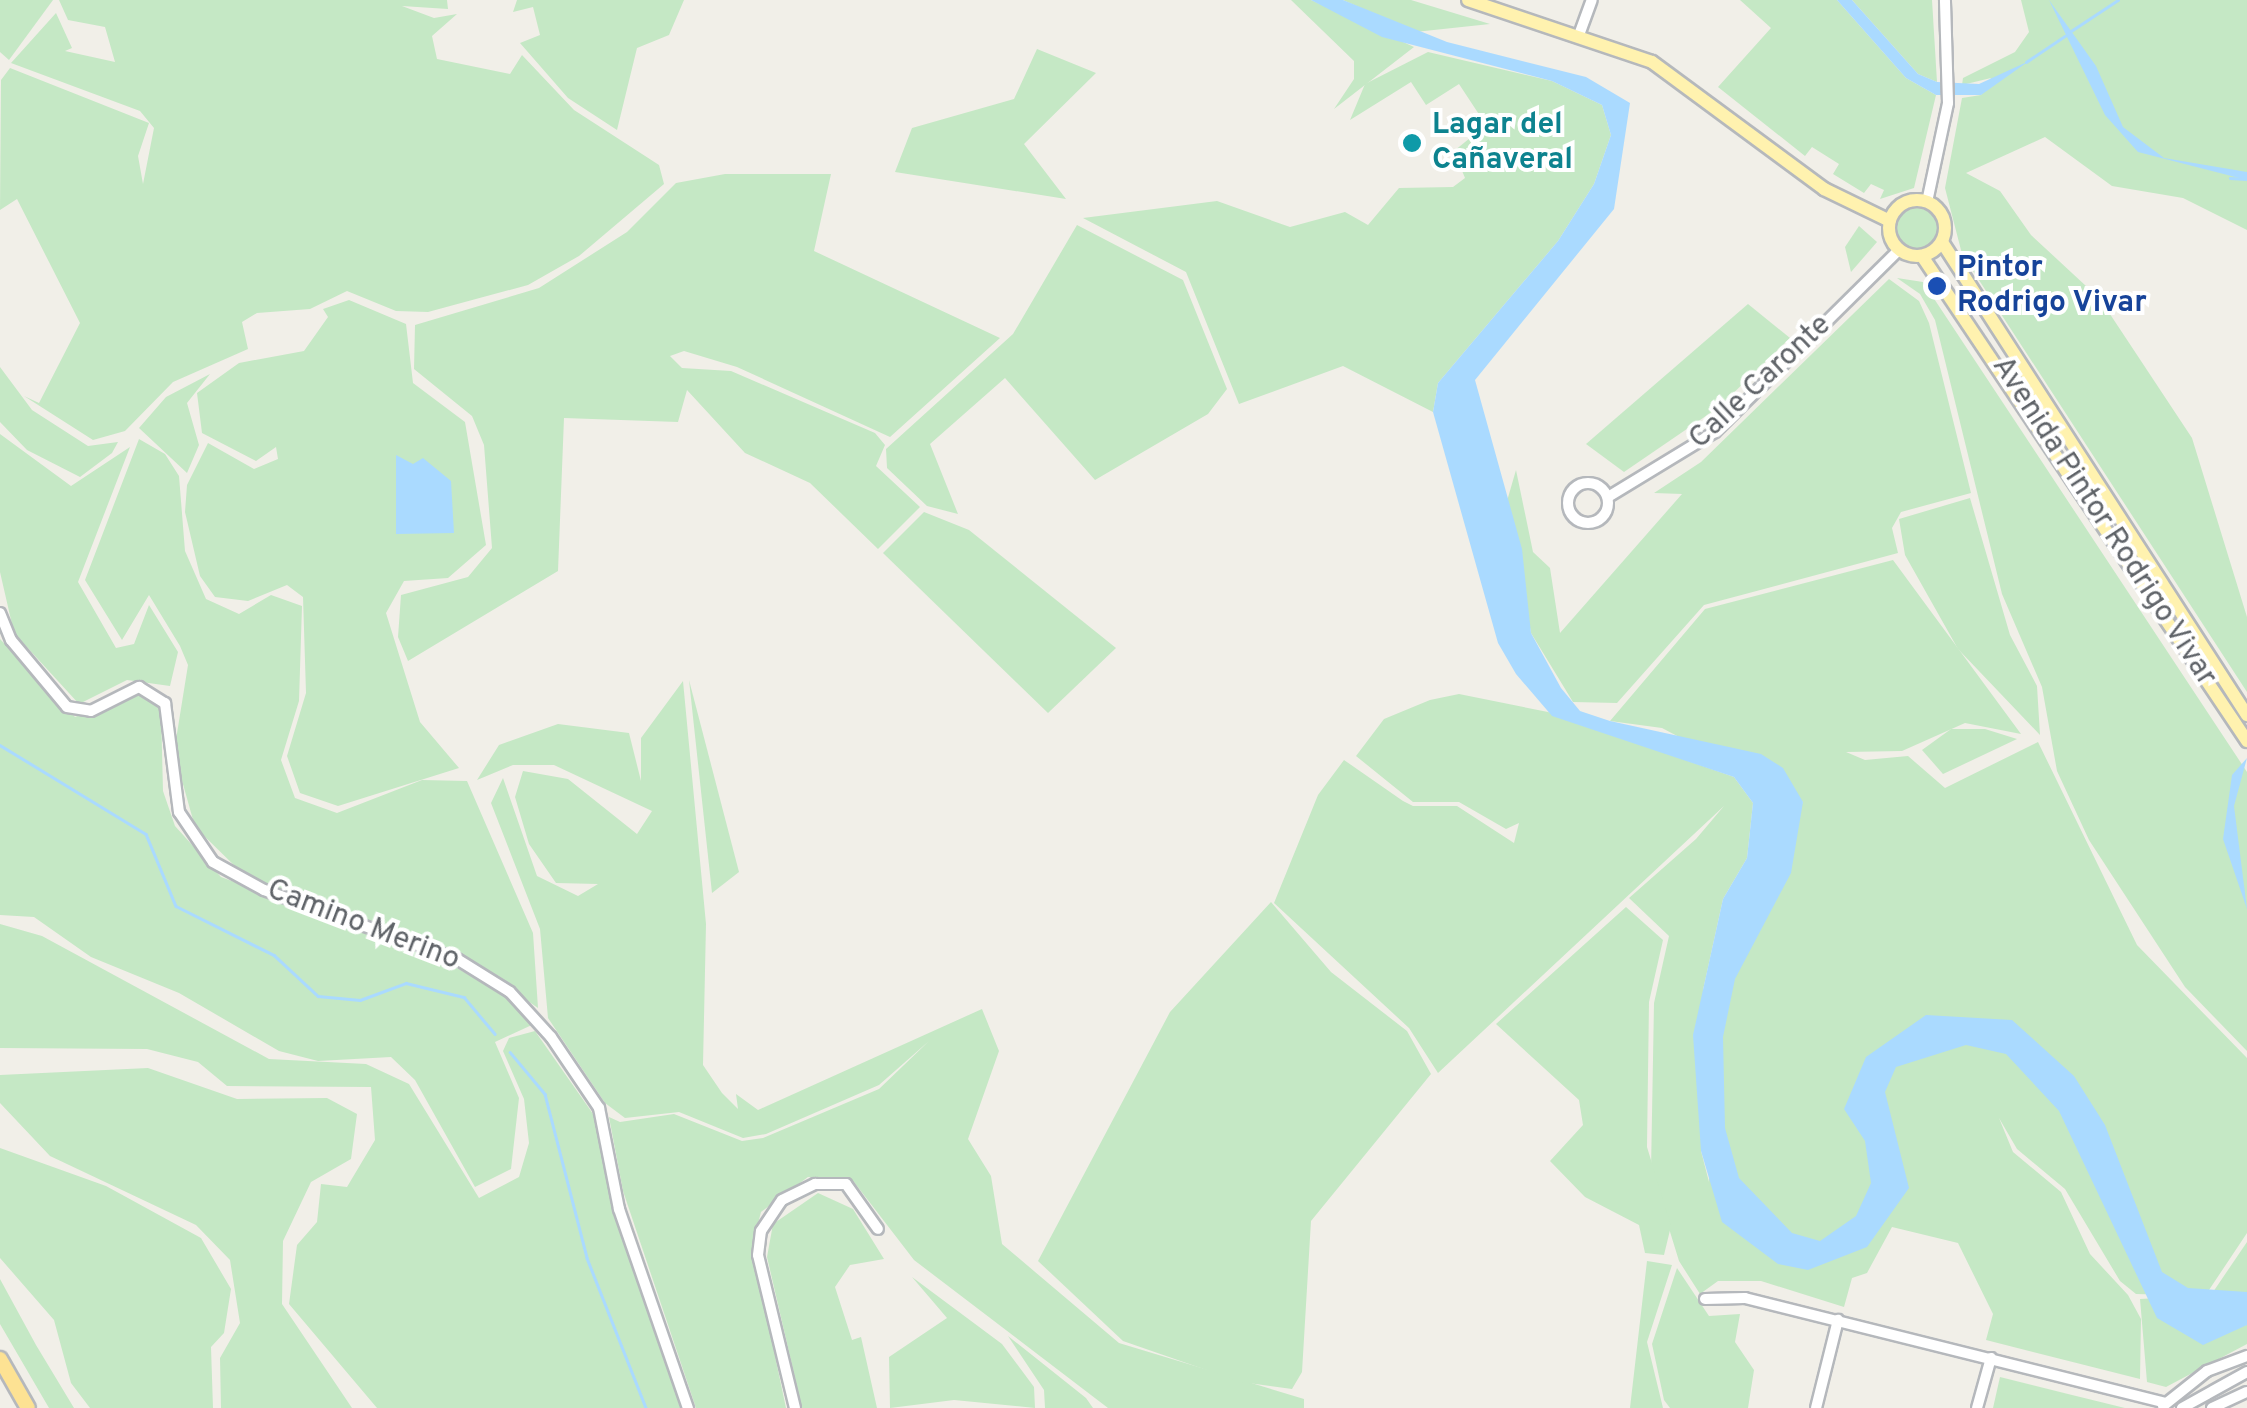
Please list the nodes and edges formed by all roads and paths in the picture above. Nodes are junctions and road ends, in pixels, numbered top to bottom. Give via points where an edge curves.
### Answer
1 (1468, 0) edge
2 (1592, 0) edge
3 (1945, 0) edge
4 (1580, 35) junction
5 (1927, 202) junction
6 (1890, 220) junction
7 (1942, 242) junction
8 (1899, 250) junction
9 (1922, 256) junction
10 (1608, 497) dead end
11 (0, 613) edge
12 (2247, 714) edge
13 (2247, 741) edge
14 (878, 1228) dead end
15 (1705, 1299) dead end
16 (1838, 1320) junction
17 (2247, 1356) edge
18 (1991, 1358) junction
19 (0, 1359) edge
20 (2247, 1372) edge
21 (2247, 1392) edge
22 (2164, 1406) edge
23 (28, 1408) edge
24 (688, 1408) edge
25 (796, 1408) edge
26 (1816, 1408) edge
27 (1977, 1408) edge
28 (2182, 1408) edge
29 (2212, 1408) edge

1 - 4 main road
2 - 4 street
3 - 5 street via 1948,103
4 - 6 main road via 1652,62 1785,163
5 - 6 main road via 1901,206
5 - 7 main road via 1944,218
6 - 8 main road
7 - 9 main road
7 - 12 main road, Avenida Pintor Rodrigo Vivar
8 - 9 main road
8 - 10 street, Calle Caronte via 1715,432
9 - 13 main road, Avenida Pintor Rodrigo Vivar
11 - 24 street, Camino Merino via 11,640 78,712 139,687 165,703 179,812 213,862 264,890 457,959 510,992 552,1037 599,1108 619,1209
14 - 25 street via 846,1184 815,1184 782,1200 761,1231 758,1255
15 - 16 street via 1726,1295
16 - 18 street
16 - 26 street
17 - 22 street via 2207,1371
18 - 22 street
18 - 27 street
19 - 23 highway
20 - 28 street
21 - 29 street

